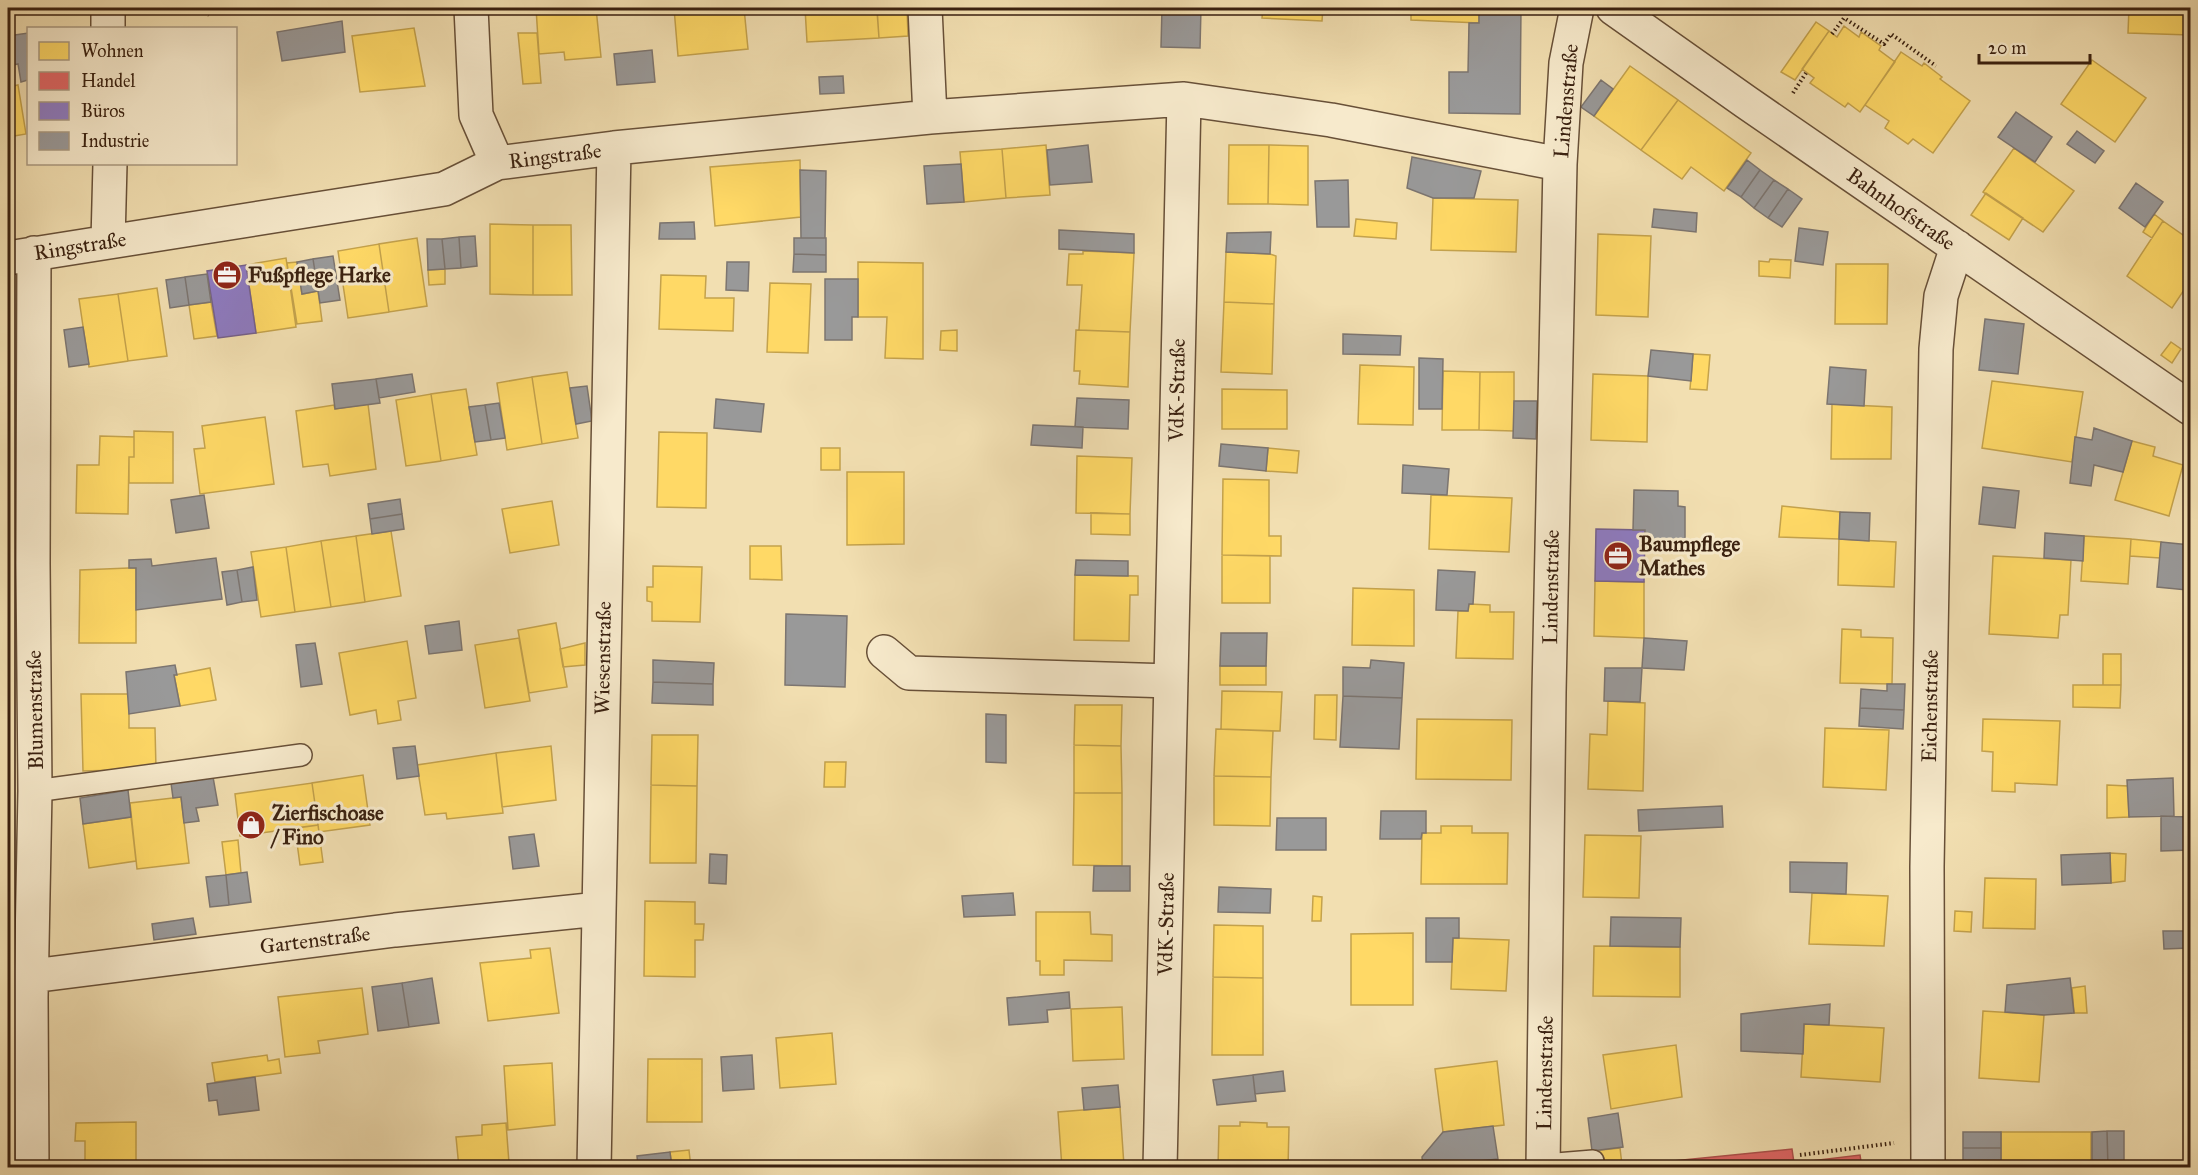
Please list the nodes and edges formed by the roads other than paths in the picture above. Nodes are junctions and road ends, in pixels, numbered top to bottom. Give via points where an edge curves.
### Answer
1 (108, 8) edge
2 (471, 8) edge
3 (925, 8) edge
4 (1577, 8) edge
5 (1613, 8) edge
6 (108, 27) edge
7 (1184, 99) junction
8 (930, 117) junction
9 (614, 148) junction
10 (496, 163) junction
11 (1560, 164) junction
12 (110, 165) edge
13 (108, 241) junction
14 (1958, 247) junction
15 (21, 255) edge
16 (2190, 408) edge
17 (884, 652) dead end
18 (1171, 681) junction
19 (300, 755) dead end
20 (35, 790) junction
21 (599, 909) junction
22 (32, 976) junction
23 (1928, 1153) edge
24 (1593, 1161) dead end
25 (1544, 1166) edge
26 (32, 1167) edge
27 (594, 1167) edge
28 (1160, 1167) edge

1 - 6 street
2 - 10 street via 476,115
3 - 8 street
4 - 11 street, Lindenstraße via 1566,63
5 - 14 street, Bahnhofstraße
7 - 8 street
7 - 11 street via 1331,120
7 - 18 street, VdK-Straße
8 - 9 street, Ringstraße
9 - 10 street, Ringstraße
9 - 21 street, Wiesenstraße
10 - 13 street, Ringstraße via 444,189
11 - 25 street, Lindenstraße
12 - 13 street
13 - 15 street, Ringstraße
14 - 16 street, Bahnhofstraße
14 - 23 street, Eichenstraße via 1941,296 1936,348 1927,867
15 - 20 street, Blumenstraße via 33,553
17 - 18 street via 909,673
18 - 28 street, VdK-Straße
19 - 20 lane
20 - 22 street, Blumenstraße
21 - 22 street, Gartenstraße via 404,929
21 - 27 street, Wiesenstraße
22 - 26 street, Blumenstraße
24 - 25 lane

